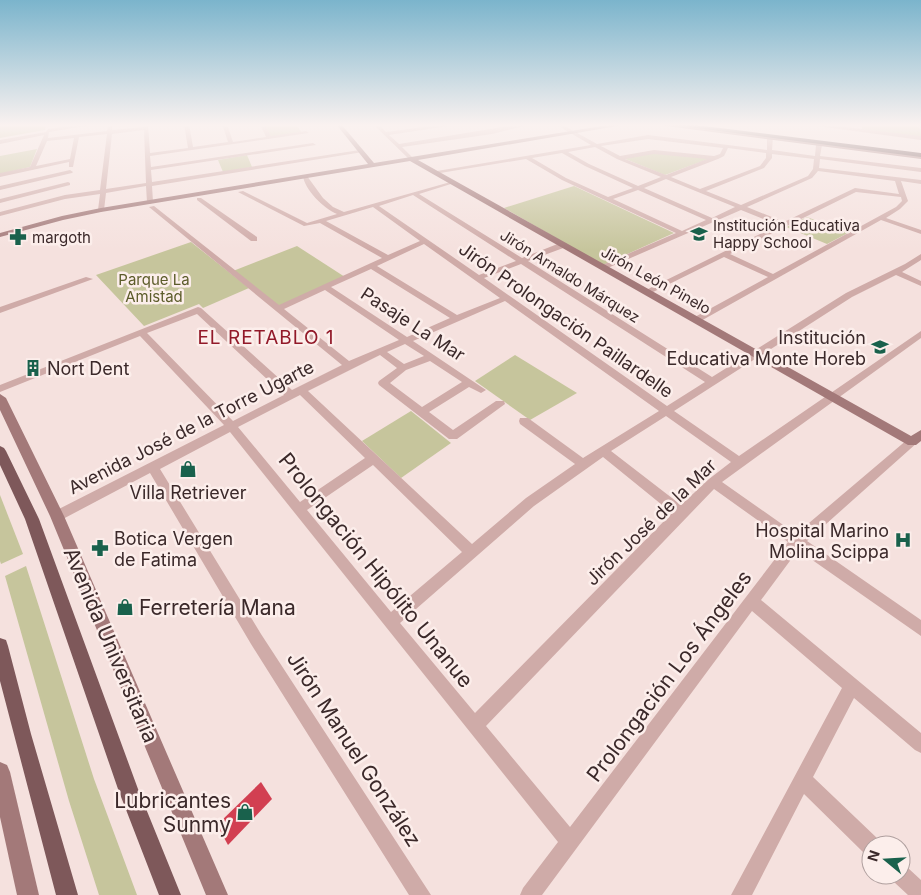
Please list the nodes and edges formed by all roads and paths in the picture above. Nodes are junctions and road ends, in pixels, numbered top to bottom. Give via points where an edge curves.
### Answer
1 (40, 166) edge
2 (71, 166) edge
3 (106, 166) edge
4 (148, 166) edge
5 (170, 166) edge
6 (266, 166) edge
7 (368, 166) edge
8 (425, 166) edge
9 (474, 166) edge
10 (542, 166) edge
11 (589, 166) edge
12 (639, 166) edge
13 (696, 166) edge
14 (763, 166) edge
15 (816, 166) edge
16 (887, 166) edge
17 (33, 167) joint
18 (148, 169) junction
19 (816, 169) junction
20 (921, 170) edge
21 (70, 172) junction
22 (437, 172) junction
23 (0, 175) edge
24 (667, 177) junction
25 (306, 179) junction
26 (897, 179) junction
27 (452, 182) junction
28 (921, 182) edge
29 (68, 184) junction
30 (149, 184) junction
31 (0, 188) edge
32 (638, 188) junction
33 (103, 190) junction
34 (700, 191) junction
35 (241, 192) junction
36 (414, 193) junction
37 (904, 196) junction
38 (65, 197) junction
39 (199, 199) junction
40 (608, 199) junction
41 (0, 201) edge
42 (151, 204) junction
43 (374, 205) junction
44 (740, 207) junction
45 (101, 210) junction
46 (0, 214) edge
47 (344, 214) junction
48 (880, 218) junction
49 (711, 220) junction
50 (321, 221) junction
51 (785, 225) junction
52 (36, 228) junction
53 (921, 232) edge
54 (681, 233) junction
55 (16, 234) junction
56 (0, 235) edge
57 (254, 239) dead end
58 (0, 241) edge
59 (425, 242) junction
60 (563, 245) junction
61 (724, 254) junction
62 (921, 256) edge
63 (388, 258) junction
64 (521, 262) junction
65 (372, 266) junction
66 (603, 268) junction
67 (896, 272) junction
68 (774, 277) junction
69 (478, 278) junction
70 (89, 279) dead end
71 (921, 284) edge
72 (325, 287) junction
73 (646, 292) junction
74 (506, 298) junction
75 (278, 309) junction
76 (0, 310) edge
77 (457, 319) junction
78 (696, 320) junction
79 (141, 332) junction
80 (921, 334) edge
81 (406, 341) junction
82 (380, 351) junction
83 (754, 353) junction
84 (431, 357) junction
85 (349, 366) junction
86 (403, 368) junction
87 (711, 381) junction
88 (469, 382) junction
89 (0, 389) edge
90 (481, 390) dead end
91 (296, 393) junction
92 (831, 397) junction
93 (0, 398) edge
94 (500, 404) dead end
95 (666, 411) junction
96 (421, 412) junction
97 (524, 421) dead end
98 (231, 426) junction
99 (916, 438) edge
100 (0, 451) edge
101 (603, 451) junction
102 (373, 459) junction
103 (738, 462) junction
104 (583, 464) junction
105 (152, 466) junction
106 (713, 482) junction
107 (299, 509) junction
108 (681, 513) junction
109 (58, 516) junction
110 (797, 540) junction
111 (471, 552) junction
112 (751, 601) junction
113 (390, 622) junction
114 (921, 630) edge
115 (0, 646) edge
116 (851, 687) junction
117 (475, 725) junction
118 (921, 744) edge
119 (0, 772) edge
120 (802, 780) junction
121 (861, 836) edge
122 (570, 842) junction
123 (911, 884) edge
124 (742, 894) edge
125 (921, 894) edge
126 (28, 895) edge
127 (67, 895) edge
128 (170, 895) edge
129 (217, 895) edge
130 (422, 895) edge
131 (530, 895) edge

1 - 17 street
2 - 21 street
3 - 33 street
4 - 18 street
5 - 18 street
6 - 30 street
7 - 25 street
8 - 22 street, Jirón León Pinelo
9 - 22 street
10 - 40 street
11 - 32 street
12 - 24 street
13 - 24 street
14 - 34 street
15 - 19 street
16 - 20 street
17 - 23 street
18 - 30 street
19 - 26 street
19 - 44 street via 810,177
21 - 29 street
21 - 31 street
22 - 27 street, Jirón León Pinelo
24 - 32 street
24 - 34 street
25 - 35 street
25 - 42 street
25 - 47 street via 326,205 336,213
26 - 28 street
26 - 37 street
27 - 36 street
27 - 60 street, Jirón León Pinelo
29 - 38 street
29 - 41 street
30 - 33 street
30 - 42 street
32 - 40 street
32 - 49 street
33 - 38 street
33 - 45 street
34 - 44 street
35 - 39 street
35 - 50 street via 306,225
36 - 43 street
36 - 64 street, Jirón Arnaldo Márquez
37 - 48 street via 903,204
37 - 51 street via 855,190
38 - 46 street
39 - 42 street
39 - 57 street
40 - 54 street
42 - 45 street
42 - 52 street
42 - 75 street
43 - 47 street
43 - 59 street, Jirón Prolongación Paillardelle
44 - 49 street
44 - 51 street
45 - 52 street
47 - 50 street
48 - 53 street
48 - 68 street
49 - 54 street
50 - 63 street
51 - 61 street
52 - 55 street
54 - 66 street
55 - 56 street
55 - 58 street
59 - 63 street
59 - 69 street, Jirón Prolongación Paillardelle
60 - 64 street
60 - 66 street, Jirón León Pinelo
61 - 68 street
61 - 73 street
62 - 67 street
63 - 65 street
64 - 69 street
64 - 87 street, Jirón Arnaldo Márquez
65 - 72 street
65 - 77 street
66 - 73 street, Jirón León Pinelo
67 - 71 street
67 - 83 street via 849,295
68 - 78 street
69 - 74 street, Jirón Prolongación Paillardelle
70 - 76 street
72 - 75 street
72 - 81 street, Pasaje La Mar
73 - 78 street, Jirón León Pinelo
74 - 77 street, Avenida José de la Torre Ugarte
74 - 95 street, Jirón Prolongación Paillardelle
75 - 85 street
77 - 81 street, Avenida José de la Torre Ugarte
78 - 83 street, Jirón León Pinelo
79 - 89 street
79 - 91 street via 200,310
79 - 98 street, Prolongación Hipólito Unanue
80 - 92 street, Jirón José de la Mar
81 - 82 street, Avenida José de la Torre Ugarte
81 - 84 street, Pasaje La Mar
82 - 85 street, Avenida José de la Torre Ugarte
82 - 86 street
83 - 87 street
83 - 92 street, Jirón León Pinelo
84 - 86 street
84 - 88 street, Pasaje La Mar
85 - 91 street, Avenida José de la Torre Ugarte
86 - 96 street via 383,383
87 - 95 street
88 - 90 street, Pasaje La Mar
88 - 96 street
91 - 98 street, Avenida José de la Torre Ugarte
91 - 102 street
92 - 99 street, Jirón León Pinelo
92 - 103 street, Jirón José de la Mar
93 - 109 street, Avenida Universitaria
94 - 96 street via 452,436
95 - 101 street
95 - 103 street, Jirón Prolongación Paillardelle
97 - 104 street
98 - 105 street, Avenida José de la Torre Ugarte
98 - 107 street, Prolongación Hipólito Unanue
99 - 110 street, Prolongación Los Ángeles
100 - 128 main road, Avenida Universitaria via 32,519 128,789
101 - 104 street
101 - 108 street
102 - 107 street
102 - 111 street
103 - 106 street, Jirón José de la Mar
104 - 111 street via 530,502
105 - 109 street, Avenida José de la Torre Ugarte
105 - 130 street, Jirón Manuel González via 250,628
106 - 108 street, Jirón José de la Mar
106 - 110 street
107 - 113 street, Prolongación Hipólito Unanue
108 - 117 street, Jirón José de la Mar
109 - 129 street, Avenida Universitaria
110 - 112 street, Prolongación Los Ángeles
110 - 114 street
111 - 113 street
112 - 116 street
112 - 122 street, Prolongación Los Ángeles
113 - 117 street, Prolongación Hipólito Unanue
115 - 127 main road
116 - 118 street
116 - 120 street
117 - 122 street, Prolongación Hipólito Unanue
119 - 126 street
120 - 121 street
120 - 124 street
122 - 131 street, Prolongación Los Ángeles
123 - 125 street

